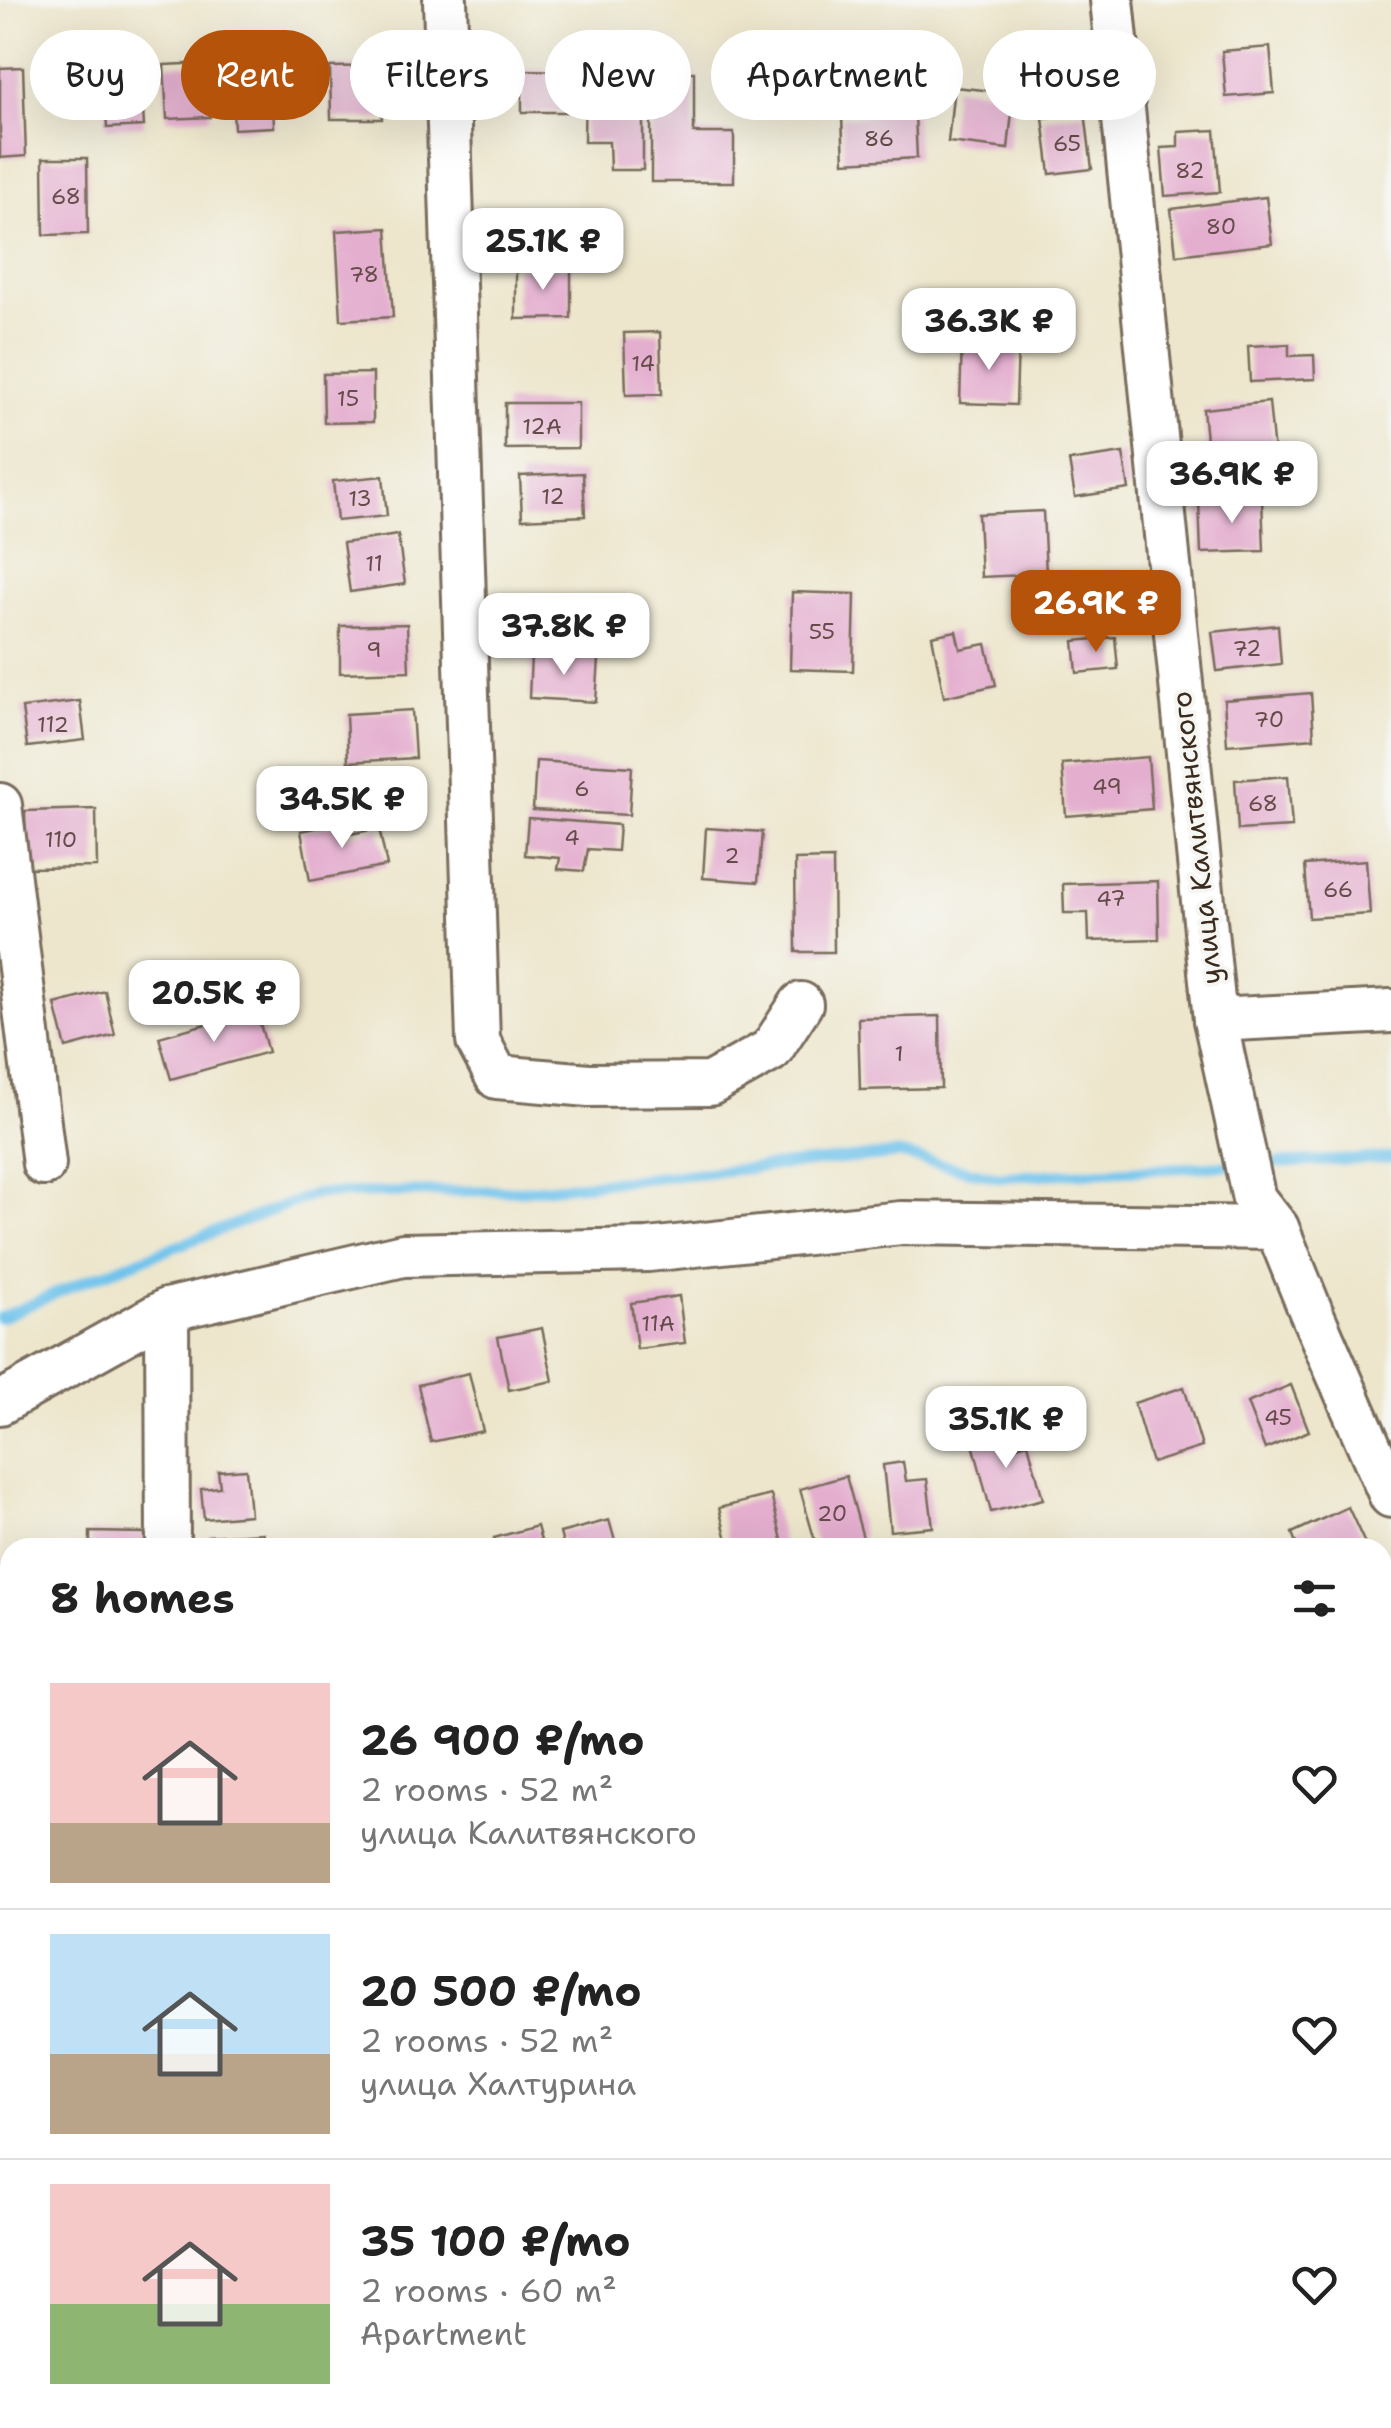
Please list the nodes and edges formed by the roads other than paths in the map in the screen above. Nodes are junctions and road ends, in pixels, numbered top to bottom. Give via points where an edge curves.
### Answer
1 (445, 0) edge
2 (1112, 0) edge
3 (0, 806) edge
4 (11, 1002) edge
5 (801, 1004) dead end
6 (1391, 1011) edge
7 (1217, 1034) junction
8 (44, 1164) dead end
9 (1266, 1214) junction
10 (167, 1310) junction
11 (0, 1404) edge
12 (1391, 1496) edge
13 (168, 1538) edge

1 - 5 street via 478,1041 497,1078 710,1084 770,1050
2 - 7 street, улица Калитвянского
3 - 4 street
4 - 8 street
6 - 7 street, улица Калитвянского
7 - 9 street, улица Калитвянского
9 - 10 street via 900,1223 648,1250 403,1255
9 - 12 street, улица Калитвянского
10 - 11 street
10 - 13 street

